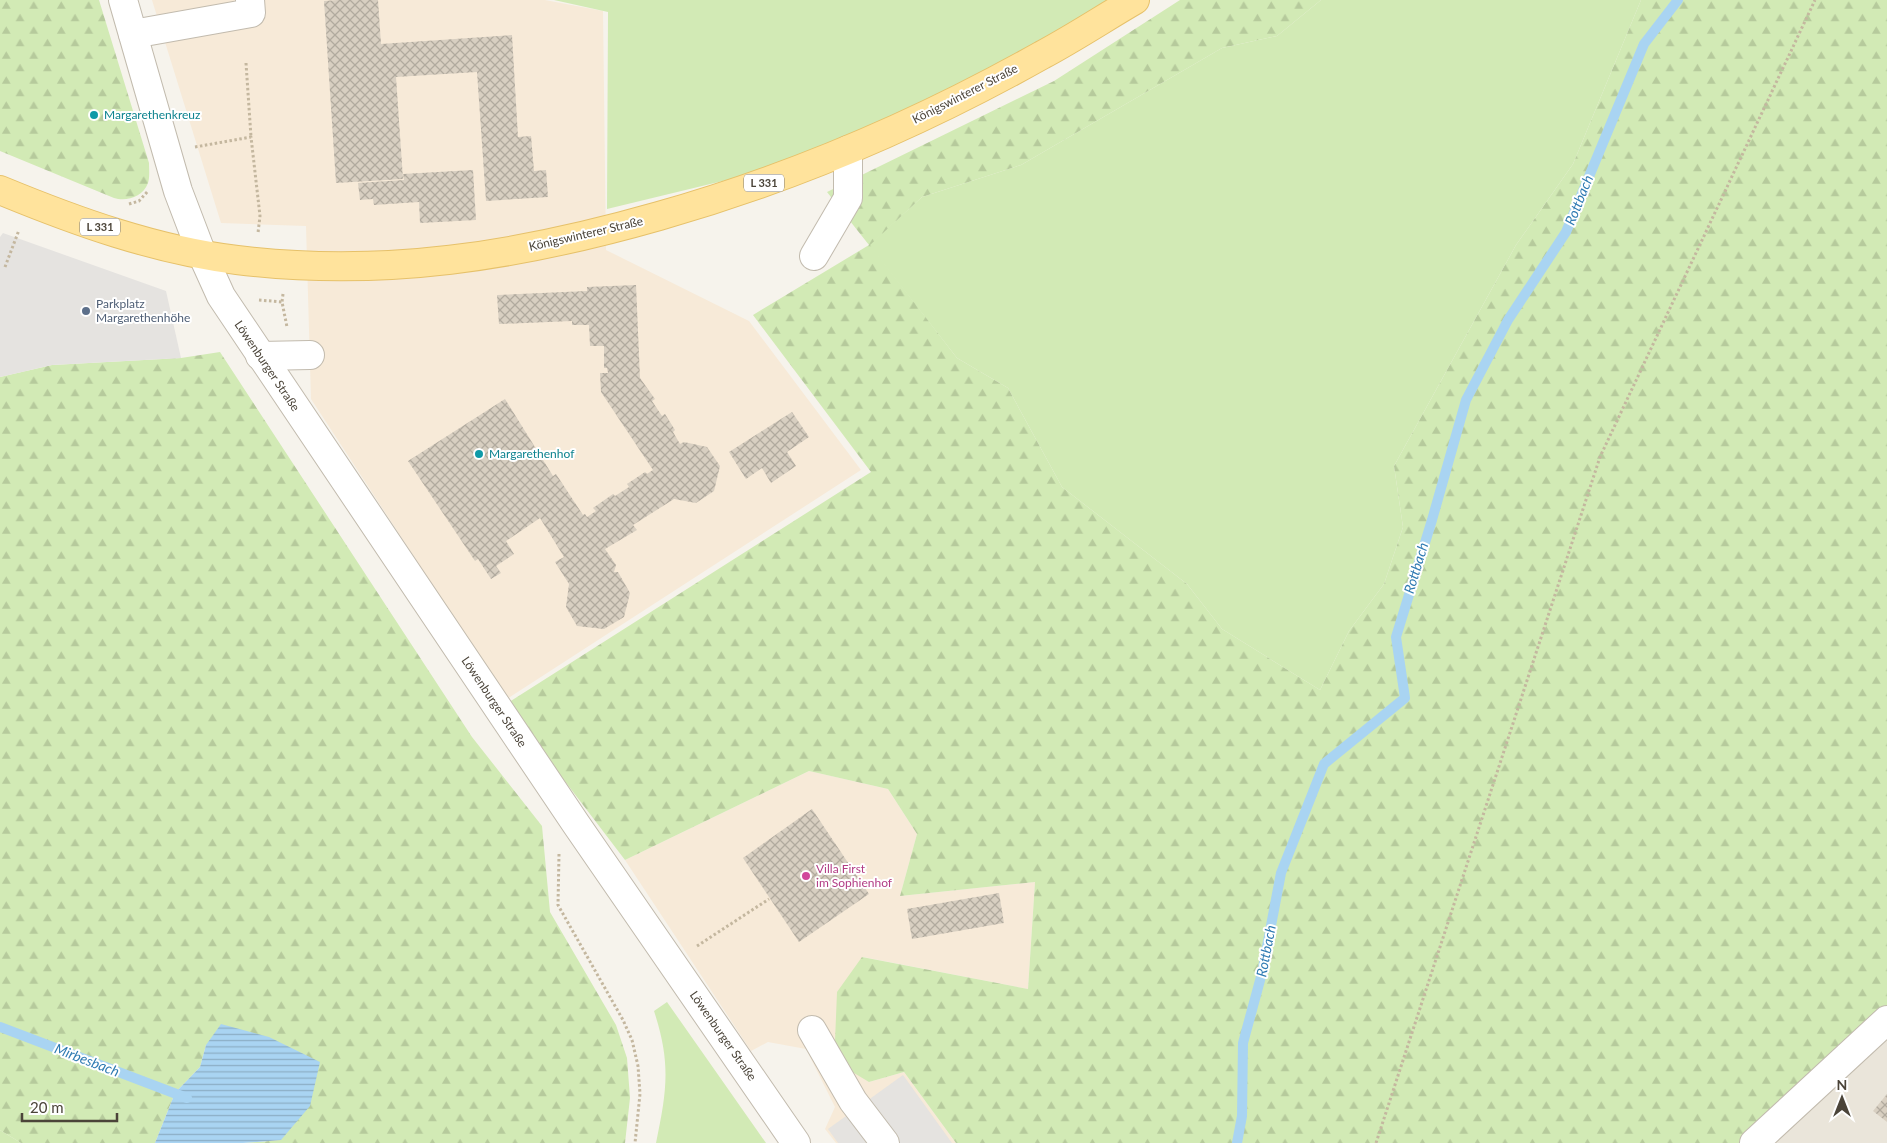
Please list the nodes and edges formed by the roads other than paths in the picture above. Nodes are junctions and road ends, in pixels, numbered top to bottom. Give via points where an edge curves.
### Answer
1 (123, 0) edge
2 (250, 0) edge
3 (1135, 0) edge
4 (133, 34) junction
5 (848, 150) junction
6 (0, 190) edge
7 (202, 254) junction
8 (814, 256) dead end
9 (310, 355) dead end
10 (260, 356) junction
11 (1887, 1020) edge
12 (812, 1030) dead end
13 (796, 1143) edge
14 (885, 1143) edge
15 (1754, 1143) edge

1 - 4 street, Löwenburger Straße
2 - 4 street via 251,12
3 - 5 main road, Königswinterer Straße / L 331 via 1041,56 936,110
4 - 7 street, Löwenburger Straße via 178,191
5 - 7 main road, Königswinterer Straße / L 331 via 707,203 588,235 469,259 400,265 301,266
5 - 8 street via 848,198
6 - 7 main road, Königswinterer Straße / L 331 via 99,227
7 - 10 street, Löwenburger Straße via 221,296
9 - 10 street
10 - 13 street, Löwenburger Straße via 576,824 738,1044
11 - 15 street
12 - 14 street via 853,1101

